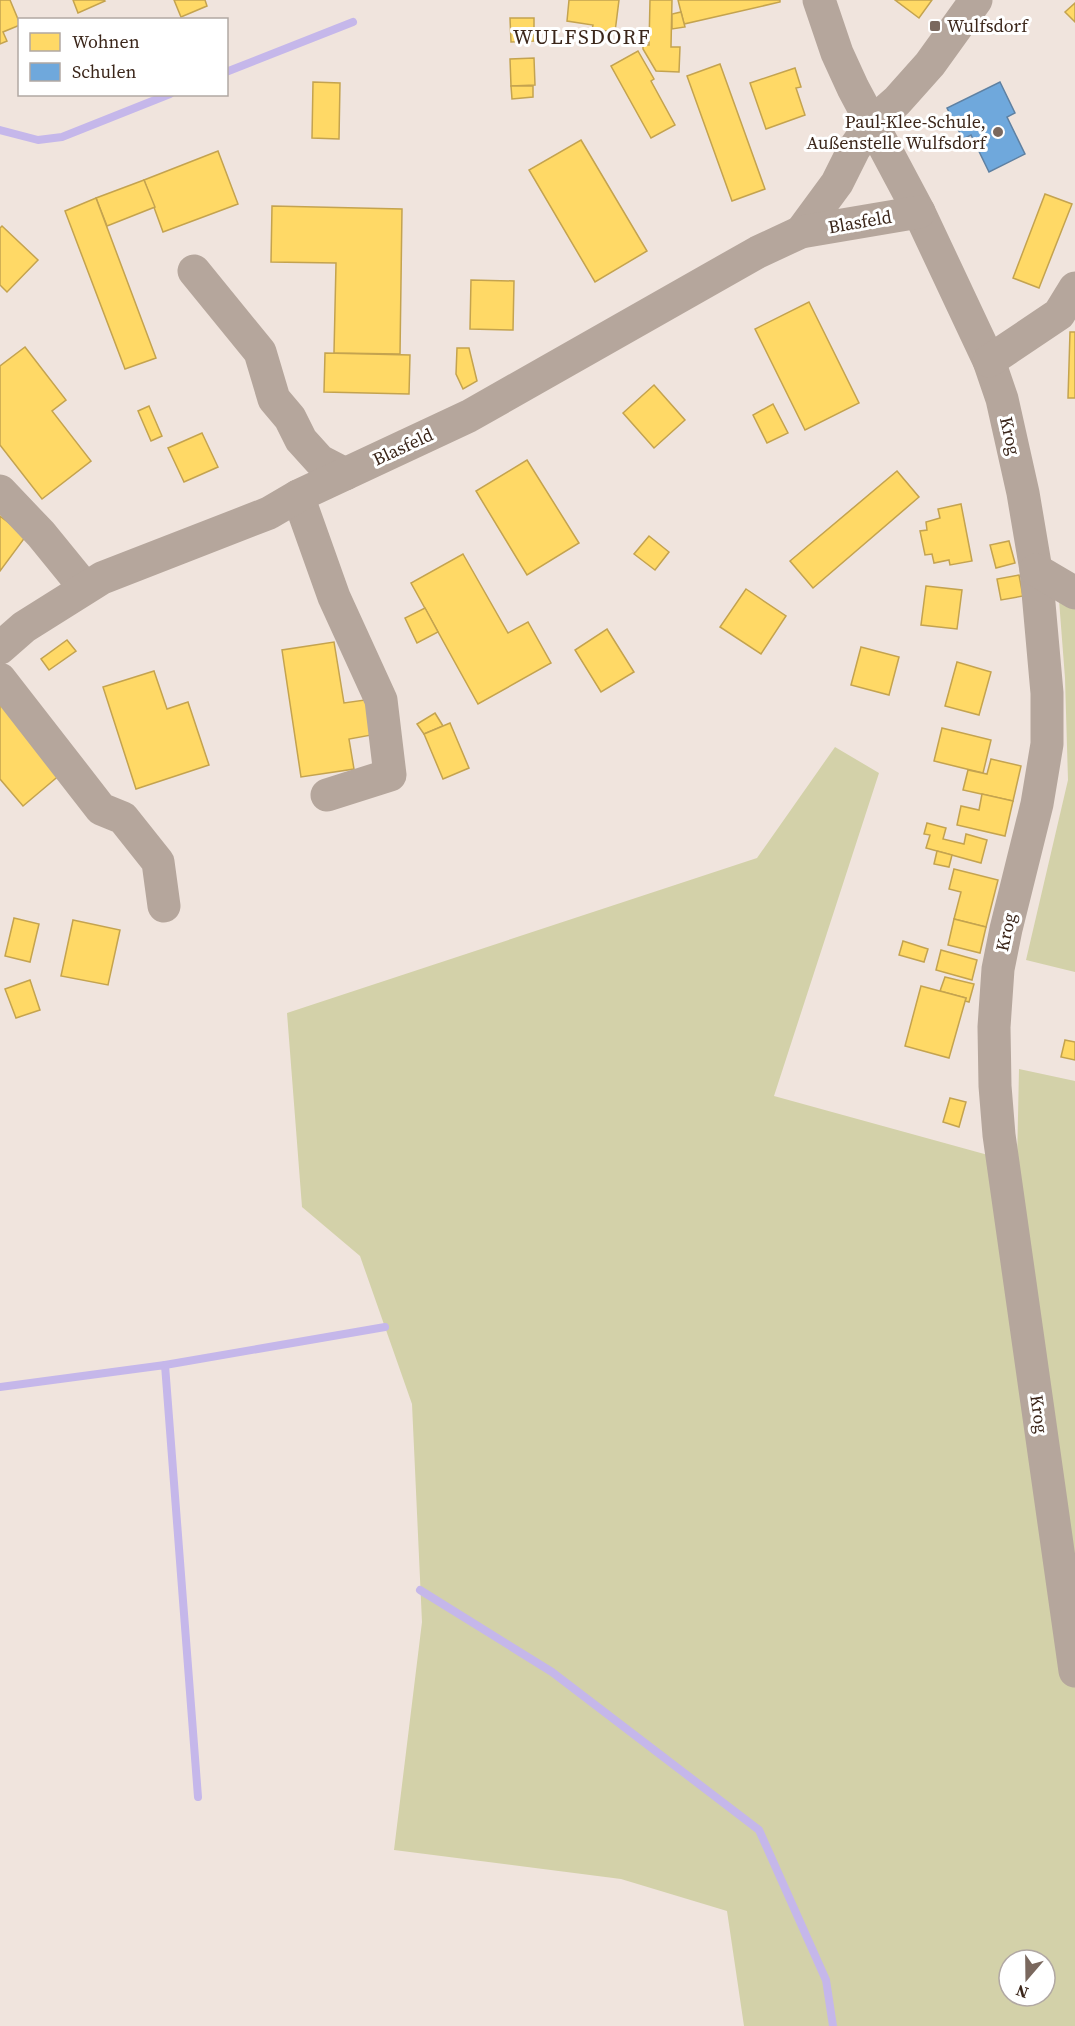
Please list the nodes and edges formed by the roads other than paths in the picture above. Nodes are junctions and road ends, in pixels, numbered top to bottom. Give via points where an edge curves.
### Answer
1 (819, 0) edge
2 (976, 0) edge
3 (872, 123) junction
4 (919, 212) junction
5 (801, 232) junction
6 (194, 272) dead end
7 (1075, 288) edge
8 (989, 361) junction
9 (345, 474) junction
10 (0, 491) edge
11 (298, 496) junction
12 (1036, 570) junction
13 (85, 588) junction
14 (1075, 593) edge
15 (0, 648) edge
16 (0, 679) edge
17 (327, 795) dead end
18 (164, 906) dead end
19 (1075, 1671) edge

1 - 3 street, Krog via 837,53
2 - 3 street, Blasfeld via 930,64
3 - 4 street, Krog
3 - 5 street, Blasfeld via 837,183
4 - 5 street, Blasfeld
4 - 8 street, Krog
5 - 9 street, Blasfeld via 758,252 469,416
6 - 9 street via 260,352 274,399 301,440 320,461
7 - 8 street via 1059,314
8 - 12 street, Krog via 1002,399
9 - 11 street, Blasfeld
10 - 13 street
11 - 13 street, Blasfeld via 269,513
11 - 17 street via 334,597 381,700 390,775
12 - 14 street
12 - 19 street, Krog via 1047,693 1047,744 998,969 995,1086
13 - 15 street, Blasfeld via 24,627
16 - 18 street via 101,809 123,818 158,862

